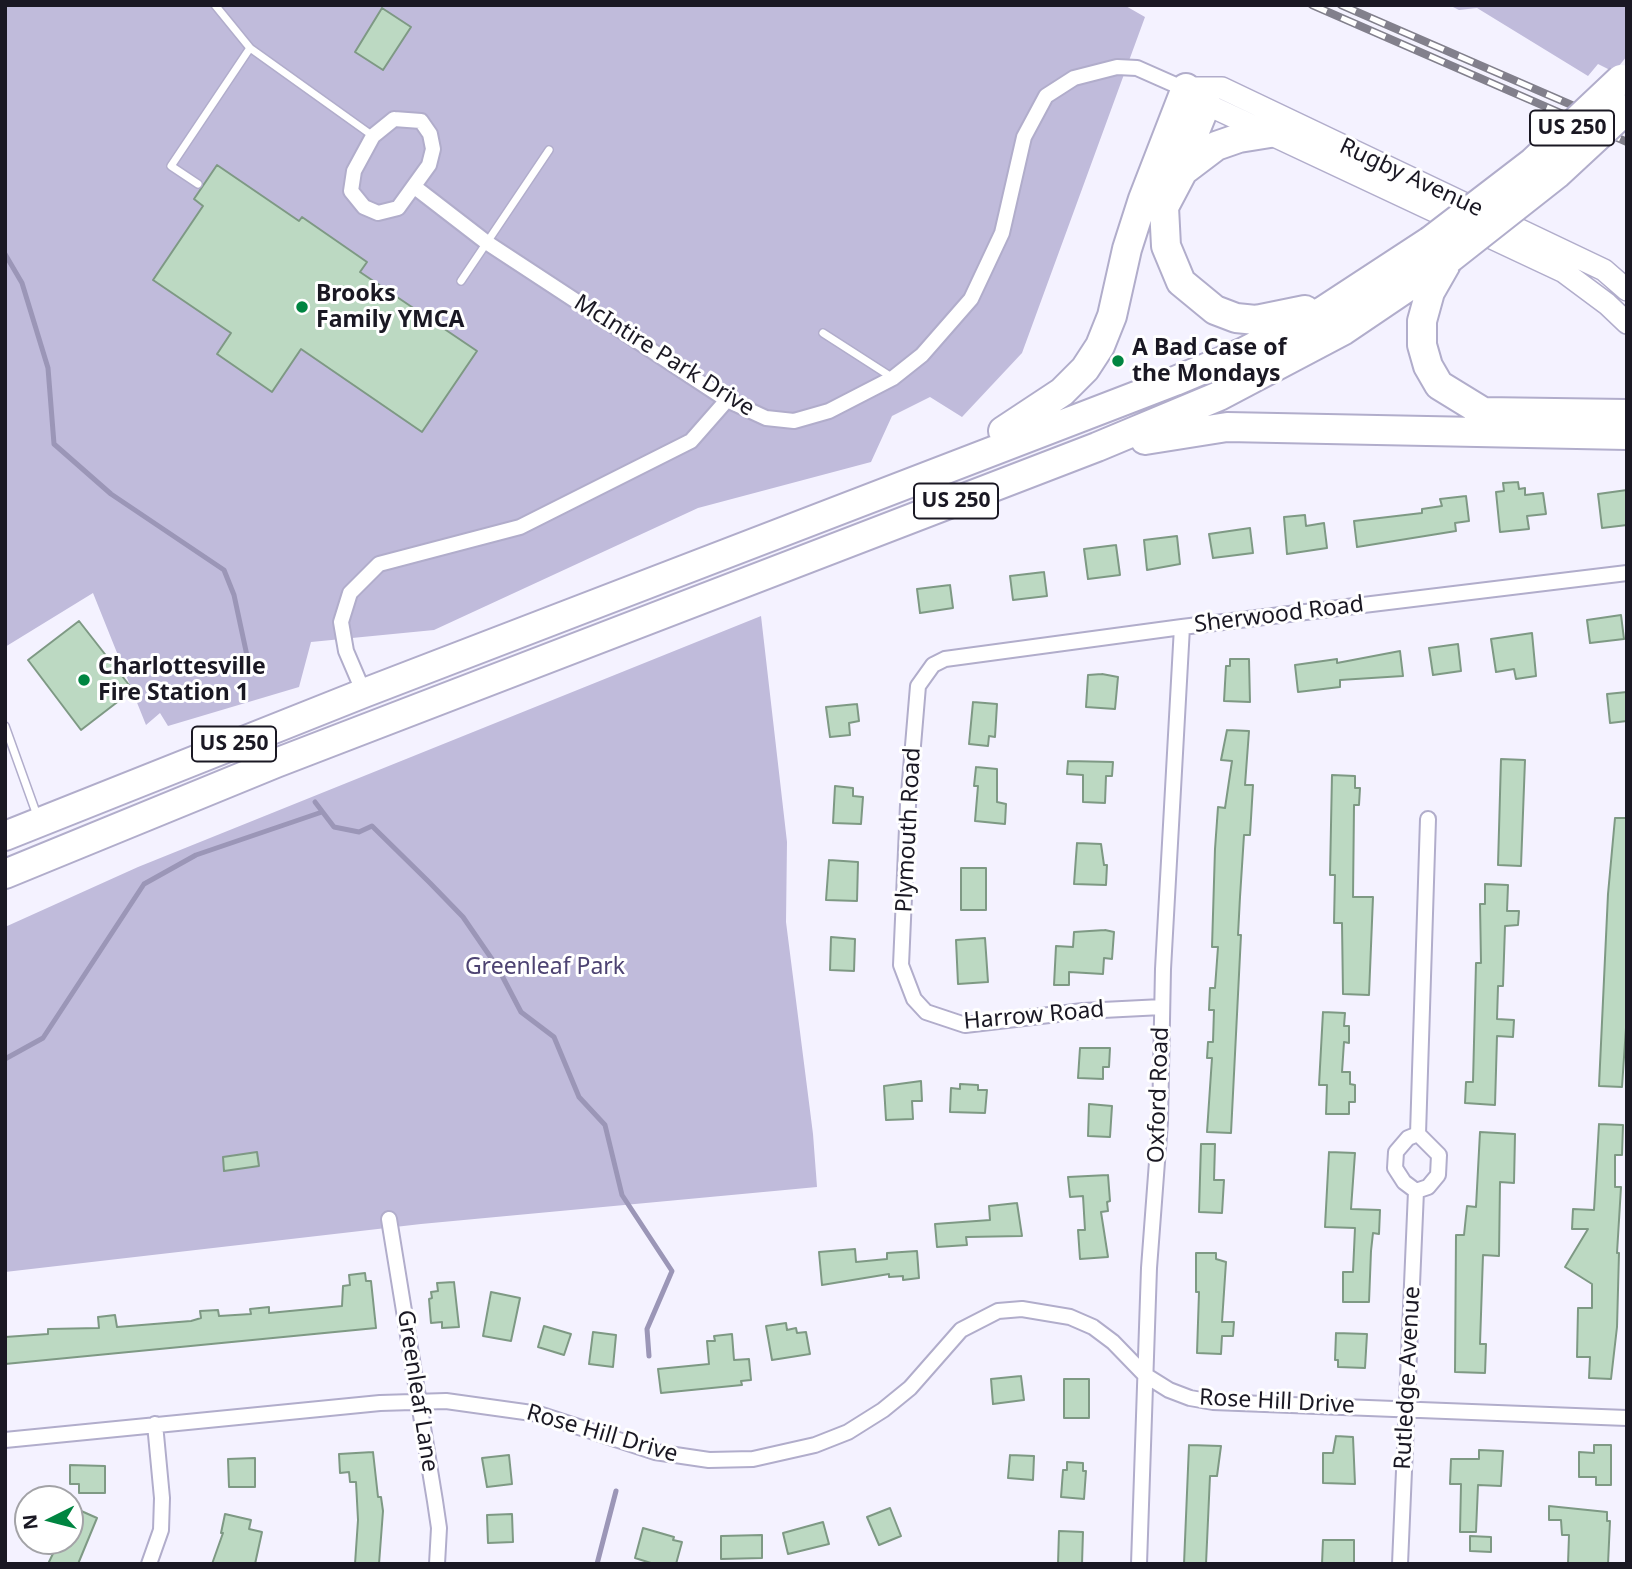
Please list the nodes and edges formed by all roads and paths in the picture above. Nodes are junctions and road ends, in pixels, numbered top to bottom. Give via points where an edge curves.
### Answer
1 (215, 5) edge
2 (250, 48) junction
3 (1624, 76) edge
4 (1196, 96) junction
5 (1627, 109) edge
6 (1270, 133) junction
7 (373, 136) junction
8 (549, 150) dead end
9 (198, 184) dead end
10 (416, 188) junction
11 (1172, 188) junction
12 (486, 242) junction
13 (1440, 250) junction
14 (461, 281) dead end
15 (1627, 290) edge
16 (1341, 300) junction
17 (1627, 323) edge
18 (823, 333) dead end
19 (893, 378) junction
20 (727, 400) junction
21 (1627, 414) edge
22 (1627, 435) edge
23 (1097, 447) junction
24 (869, 498) junction
25 (1627, 573) edge
26 (1182, 627) junction
27 (933, 664) joint
28 (365, 692) junction
29 (5, 726) edge
30 (1428, 819) dead end
31 (5, 836) edge
32 (46, 838) junction
33 (5, 874) edge
34 (914, 999) joint
35 (1163, 1007) junction
36 (1418, 1134) junction
37 (1416, 1191) junction
38 (389, 1219) dead end
39 (1145, 1375) junction
40 (419, 1401) junction
41 (1406, 1409) junction
42 (1627, 1418) edge
43 (155, 1424) junction
44 (5, 1440) edge
45 (149, 1564) edge
46 (437, 1564) edge
47 (1139, 1564) edge
48 (1400, 1564) edge

1 - 2 lane
2 - 7 lane
2 - 9 lane via 172,166
3 - 13 highway, US 250, bridge
4 - 6 street, Rugby Avenue
4 - 11 highway
4 - 15 street, Rugby Avenue via 1222,88 1604,270
4 - 19 street, McIntire Park Drive via 1137,68 1116,67 1074,78 1046,96 1024,137 1002,233 984,276 948,328
4 - 24 highway via 1131,236 1112,316 1085,369 1036,412
5 - 13 highway, US 250, bridge via 1542,186
6 - 11 highway via 1216,146 1183,171
6 - 17 street, Rugby Avenue via 1564,272
7 - 10 street via 394,119 421,121 433,149
7 - 10 street via 354,171 351,191 364,207 378,213 398,208
8 - 12 lane
10 - 12 street, McIntire Park Drive
11 - 16 highway via 1163,225 1172,267 1196,298 1215,310 1256,320
12 - 14 lane
12 - 20 street, McIntire Park Drive
13 - 16 highway, US 250
13 - 21 highway via 1422,321 1422,345 1439,385 1483,412
13 - 23 highway, US 250 via 1344,330 1219,396
16 - 24 highway, US 250 via 1244,352 1175,382
18 - 19 lane
19 - 20 street, McIntire Park Drive via 829,411 794,421 766,418
20 - 28 street via 691,441 520,527 379,564 350,593 341,622 346,651
22 - 23 highway via 1227,427
23 - 32 highway, US 250 via 289,759
24 - 28 highway, US 250
25 - 26 street, Sherwood Road
26 - 27 street, Sherwood Road
26 - 35 street, Oxford Road
27 - 34 street, Plymouth Road via 918,686 908,805 901,965
28 - 32 highway, US 250
29 - 32 lane
30 - 36 street
31 - 32 highway, US 250
32 - 33 highway, US 250
34 - 35 street, Harrow Road via 926,1012 965,1025
35 - 39 street, Oxford Road
36 - 37 street via 1396,1152 1395,1168
36 - 37 street via 1438,1155 1438,1175 1428,1187
37 - 41 street, Rutledge Avenue
38 - 40 street, Greenleaf Lane
39 - 40 street, Rose Hill Drive via 1093,1327 1070,1317 1022,1309 998,1311 961,1330 910,1388 871,1417 815,1446 782,1455 690,1459 539,1414 493,1405
39 - 41 street, Rose Hill Drive via 1169,1390 1213,1402
39 - 47 street, Oxford Road
40 - 43 street, Rose Hill Drive
40 - 46 street, Greenleaf Lane via 439,1528
41 - 42 street, Rose Hill Drive
41 - 48 street, Rutledge Avenue
43 - 44 street, Rose Hill Drive
43 - 45 street via 161,1530

